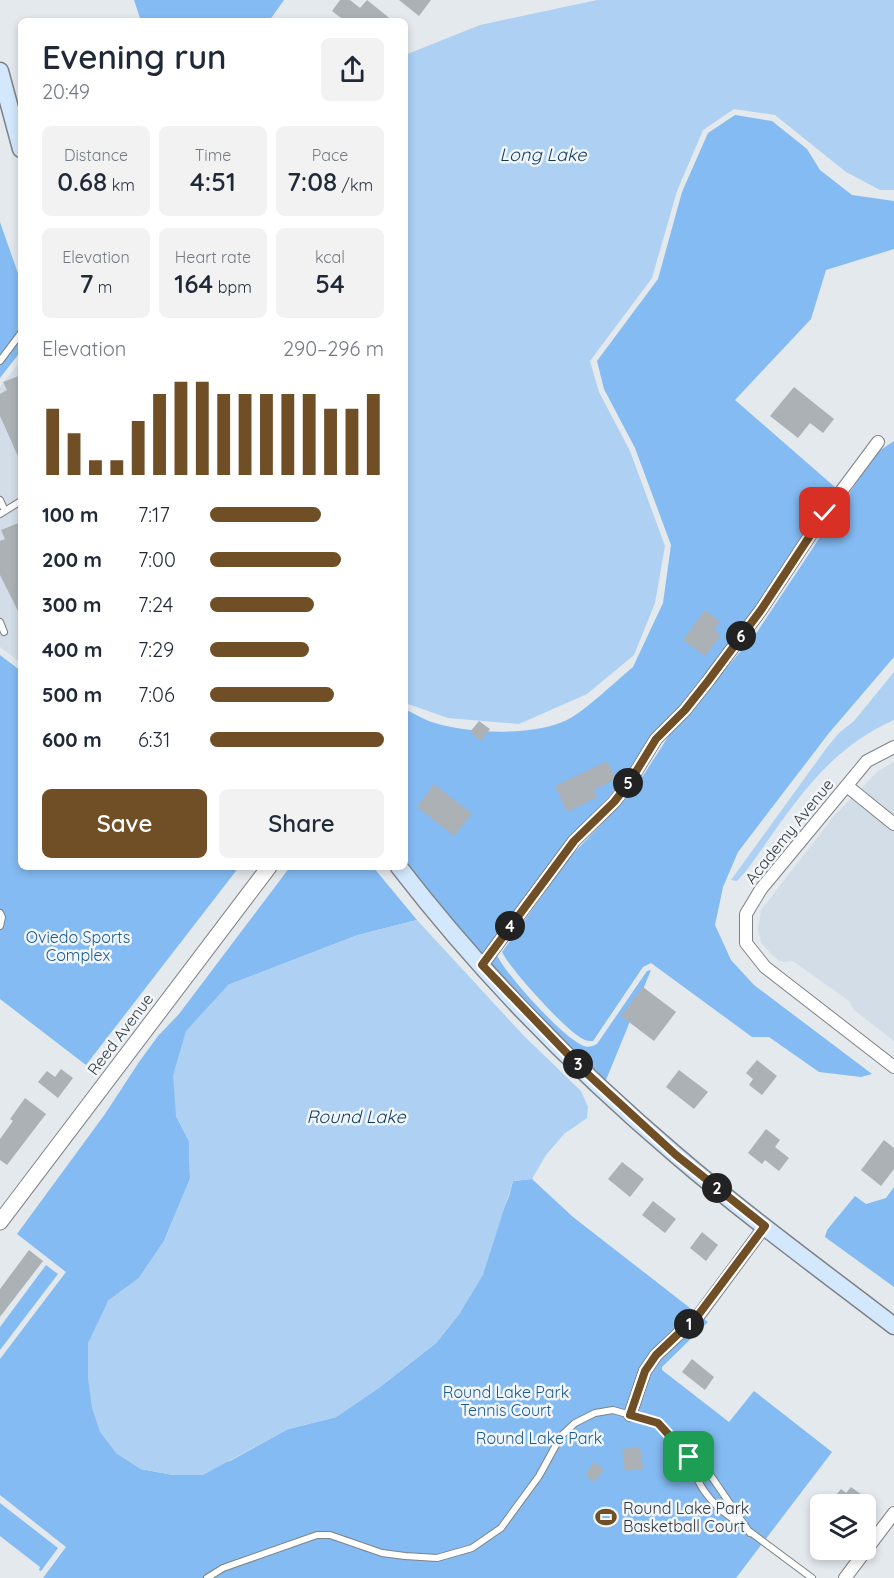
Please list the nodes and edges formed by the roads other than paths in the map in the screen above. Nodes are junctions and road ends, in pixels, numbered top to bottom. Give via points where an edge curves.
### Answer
1 (0, 71) edge
2 (18, 137) edge
3 (18, 337) edge
4 (0, 361) edge
5 (878, 442) dead end
6 (0, 500) edge
7 (18, 503) edge
8 (2, 512) edge
9 (0, 622) edge
10 (4, 632) dead end
11 (894, 747) edge
12 (847, 786) junction
13 (894, 824) edge
14 (267, 870) edge
15 (402, 870) edge
16 (0, 913) edge
17 (0, 927) edge
18 (482, 965) junction
19 (894, 1067) edge
20 (0, 1222) edge
21 (765, 1226) junction
22 (894, 1326) edge
23 (630, 1415) junction
24 (689, 1457) junction
25 (894, 1513) edge
26 (750, 1533) junction
27 (207, 1578) edge
28 (812, 1578) edge
29 (845, 1578) edge

1 - 2 main road
3 - 4 lane
5 - 18 street via 761,610 685,710 656,739 614,802 574,841
6 - 8 lane
7 - 8 lane
9 - 10 lane
11 - 12 street, Academy Avenue via 867,761
12 - 13 street
12 - 19 street, Academy Avenue via 761,889 746,915 746,943 765,967
14 - 20 street, Reed Avenue
15 - 18 main road
16 - 17 lane
18 - 21 main road via 590,1076 676,1155
21 - 22 main road
21 - 23 street via 699,1314 656,1355 645,1371
23 - 24 lane via 658,1423
23 - 27 lane via 613,1410 575,1423 561,1436 539,1476 501,1528 472,1548 437,1558 405,1556 382,1553 330,1535 317,1535 223,1568
24 - 26 lane via 714,1479
24 - 26 lane via 699,1486 708,1498
25 - 29 street
26 - 28 lane

